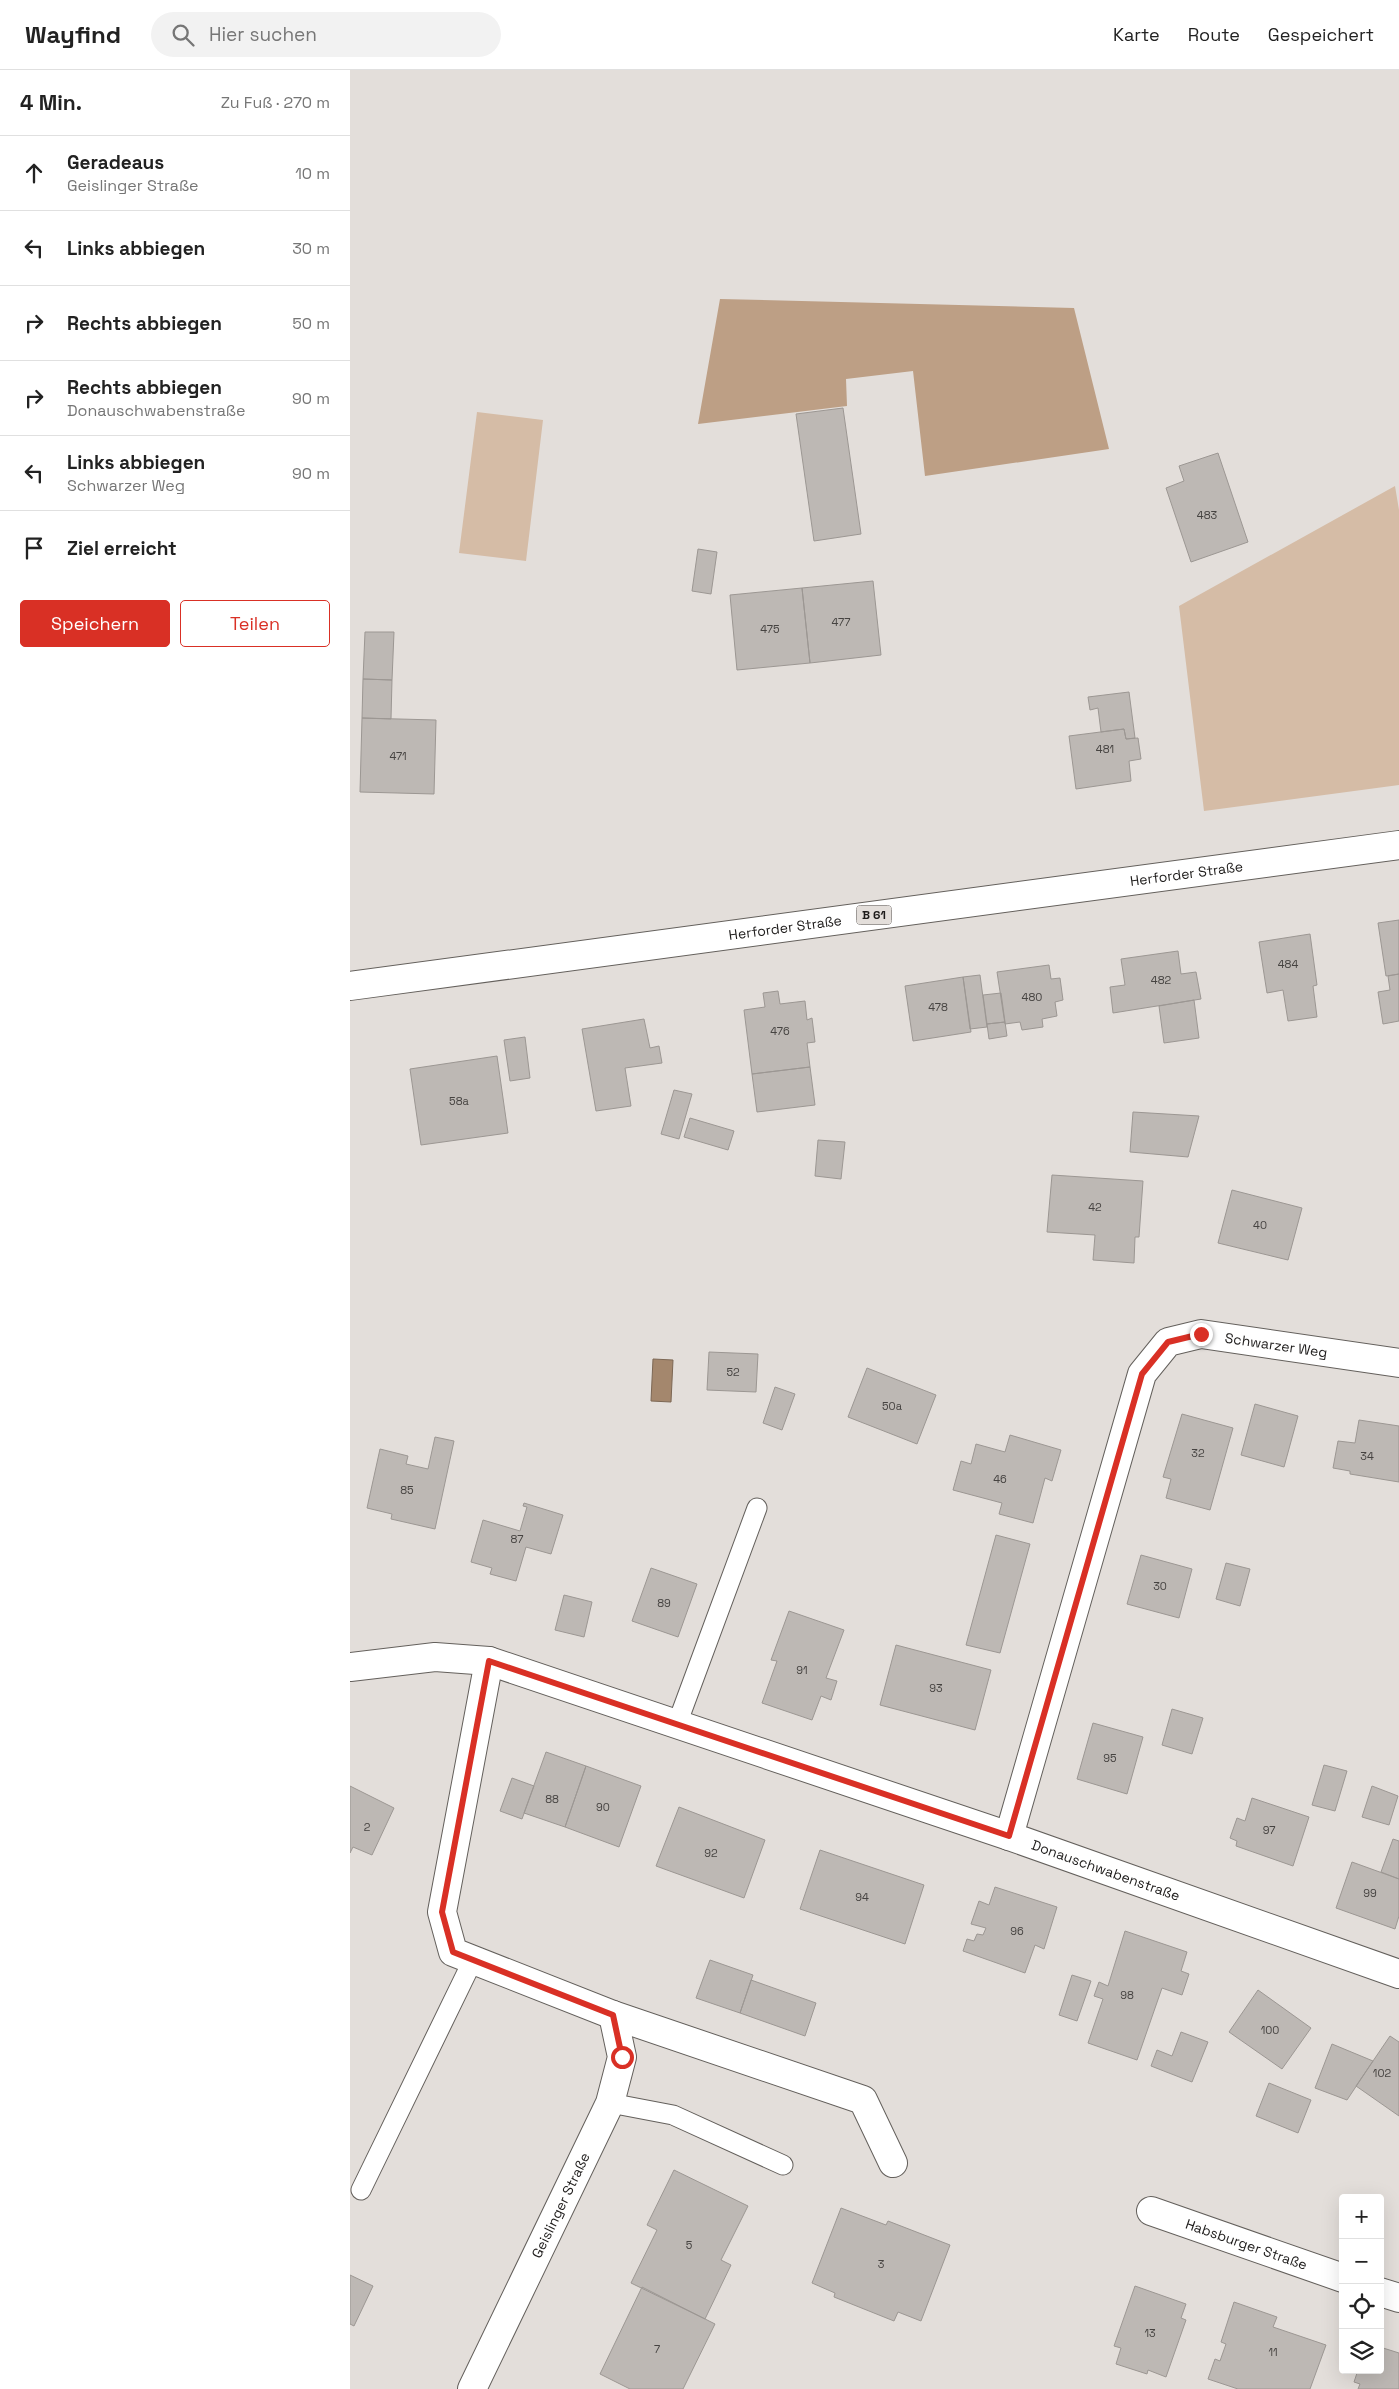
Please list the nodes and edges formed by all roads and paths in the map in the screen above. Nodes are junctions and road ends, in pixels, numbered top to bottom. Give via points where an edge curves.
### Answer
1 (1399, 845) edge
2 (350, 986) edge
3 (1399, 1363) edge
4 (757, 1508) dead end
5 (489, 1661) junction
6 (350, 1667) edge
7 (677, 1724) junction
8 (1009, 1836) junction
9 (473, 1960) junction
10 (1399, 1974) edge
11 (613, 2015) junction
12 (610, 2103) junction
13 (893, 2163) dead end
14 (783, 2164) dead end
15 (361, 2190) dead end
16 (1151, 2211) dead end
17 (1339, 2277) edge
18 (1384, 2293) edge
19 (1399, 2298) edge
20 (472, 2389) edge

1 - 2 street, Herforder Straße / B 61
3 - 8 street, Schwarzer Weg via 1201,1334 1168,1342 1162,1348 1142,1374
4 - 7 lane
5 - 6 street, Donauschwabenstraße via 435,1657
5 - 7 street, Donauschwabenstraße
5 - 9 street via 442,1912 453,1952
7 - 8 street, Donauschwabenstraße
8 - 10 street, Donauschwabenstraße
9 - 11 street
9 - 15 lane
11 - 12 street, Geislinger Straße via 622,2057
11 - 13 street via 863,2100
12 - 14 lane via 673,2115
12 - 20 street, Geislinger Straße
16 - 17 street, Habsburger Straße
18 - 19 street

